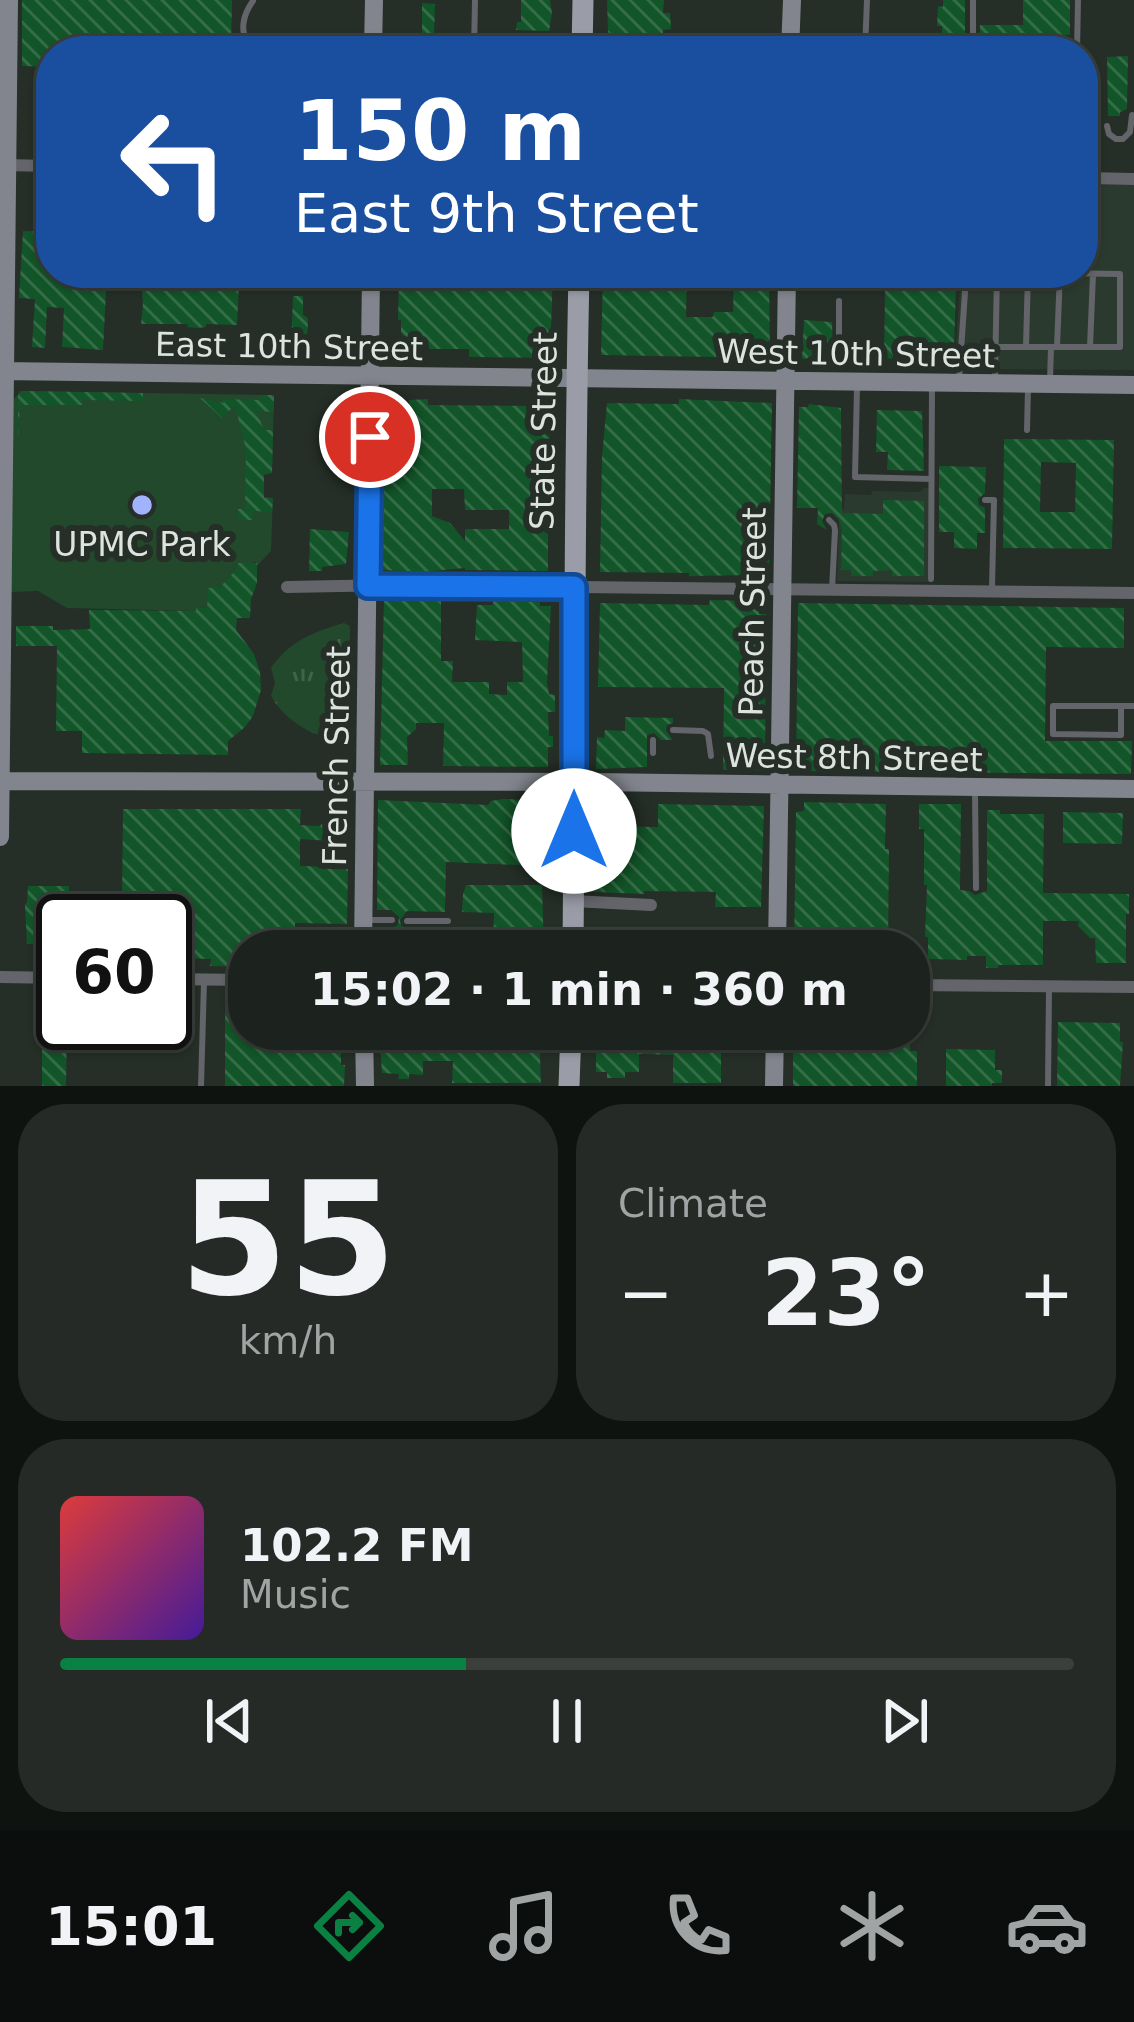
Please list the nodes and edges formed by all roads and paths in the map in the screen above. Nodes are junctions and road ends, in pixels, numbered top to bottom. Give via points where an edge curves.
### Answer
1 (9, 0) edge
2 (374, 0) edge
3 (475, 0) edge
4 (583, 0) edge
5 (792, 0) edge
6 (867, 0) edge
7 (973, 0) edge
8 (1078, 0) edge
9 (253, 1) edge
10 (244, 36) edge
11 (373, 36) edge
12 (475, 36) edge
13 (582, 36) edge
14 (791, 36) edge
15 (866, 36) edge
16 (973, 36) edge
17 (1077, 36) edge
18 (1132, 115) edge
19 (1107, 126) dead end
20 (3, 165) edge
21 (36, 166) edge
22 (1098, 178) edge
23 (1134, 179) edge
24 (1098, 274) edge
25 (371, 288) edge
26 (579, 288) edge
27 (787, 288) edge
28 (998, 288) edge
29 (1028, 288) edge
30 (1057, 288) edge
31 (1092, 288) edge
32 (965, 292) dead end
33 (839, 301) dead end
34 (996, 347) junction
35 (1026, 347) junction
36 (1054, 347) junction
37 (1090, 347) junction
38 (873, 348) dead end
39 (2, 371) edge
40 (370, 377) junction
41 (577, 380) junction
42 (785, 382) junction
43 (857, 383) junction
44 (932, 384) junction
45 (959, 384) junction
46 (995, 384) junction
47 (1028, 384) junction
48 (1050, 385) junction
49 (1134, 385) edge
50 (1027, 430) dead end
51 (931, 479) junction
52 (985, 500) dead end
53 (829, 520) dead end
54 (931, 579) dead end
55 (2, 582) edge
56 (368, 586) junction
57 (287, 587) dead end
58 (574, 587) junction
59 (783, 590) junction
60 (832, 590) junction
61 (992, 592) junction
62 (1134, 593) edge
63 (1121, 706) junction
64 (1134, 706) edge
65 (673, 730) dead end
66 (653, 740) dead end
67 (653, 753) dead end
68 (711, 756) dead end
69 (0, 781) edge
70 (365, 782) junction
71 (574, 783) junction
72 (780, 786) junction
73 (975, 789) junction
74 (1134, 789) edge
75 (0, 837) edge
76 (976, 888) dead end
77 (573, 901) junction
78 (652, 905) dead end
79 (363, 920) junction
80 (392, 920) dead end
81 (407, 920) dead end
82 (448, 921) dead end
83 (363, 930) edge
84 (573, 930) edge
85 (777, 930) edge
86 (0, 977) edge
87 (36, 978) edge
88 (192, 979) edge
89 (204, 979) junction
90 (228, 980) edge
91 (930, 985) edge
92 (1049, 986) junction
93 (1134, 987) edge
94 (364, 1050) edge
95 (570, 1050) edge
96 (775, 1050) edge
97 (201, 1086) edge
98 (364, 1086) edge
99 (569, 1086) edge
100 (774, 1086) edge
101 (1048, 1086) edge

1 - 20 street
2 - 11 street
3 - 12 lane
4 - 13 main road
5 - 14 street
6 - 15 lane
7 - 16 lane
8 - 17 lane
9 - 10 lane
18 - 19 lane via 1123,139
20 - 21 street
20 - 39 street
22 - 23 street
24 - 37 lane via 1120,274 1120,347
25 - 40 street, French Street
26 - 41 main road, State Street
27 - 42 street, Peach Street
28 - 34 lane
29 - 35 lane
30 - 36 lane
31 - 37 lane
32 - 45 lane
33 - 38 lane via 839,345
34 - 35 lane
34 - 46 lane
35 - 36 lane
36 - 37 lane
36 - 48 lane
39 - 40 street, East 10th Street
39 - 55 street
40 - 41 street, East 10th Street
40 - 56 street, French Street
41 - 42 street, West 10th Street
41 - 58 main road, State Street
42 - 43 street, West 10th Street
42 - 59 street, Peach Street
43 - 44 street, West 10th Street
43 - 51 lane via 855,477
44 - 45 street, West 10th Street
44 - 51 lane
45 - 46 street, West 10th Street
46 - 47 street, West 10th Street
47 - 48 street, West 10th Street
47 - 50 lane
48 - 49 street, West 10th Street
51 - 54 lane
52 - 61 lane via 994,500
53 - 60 lane
55 - 69 street
56 - 57 street
56 - 58 street
56 - 70 street, French Street
58 - 59 street
58 - 71 main road, State Street
59 - 60 street
59 - 72 street, Peach Street
60 - 61 street
61 - 62 street
63 - 63 lane via 1052,706 1052,734 1121,735
63 - 64 lane
65 - 68 lane via 708,734
66 - 67 lane
69 - 70 street, West 8th Street
69 - 75 street
70 - 71 street, West 8th Street
70 - 79 street, French Street
71 - 72 street, West 8th Street
71 - 77 main road, State Street
72 - 73 street, West 8th Street
72 - 85 street, Peach Street
73 - 74 street, West 8th Street
73 - 76 lane
77 - 78 street
77 - 84 main road, State Street
79 - 80 lane
79 - 83 street, French Street
81 - 82 lane
86 - 87 street
88 - 89 street
89 - 90 street
89 - 97 lane
91 - 92 street
92 - 93 street
92 - 101 lane
94 - 98 street
95 - 99 main road
96 - 100 street

